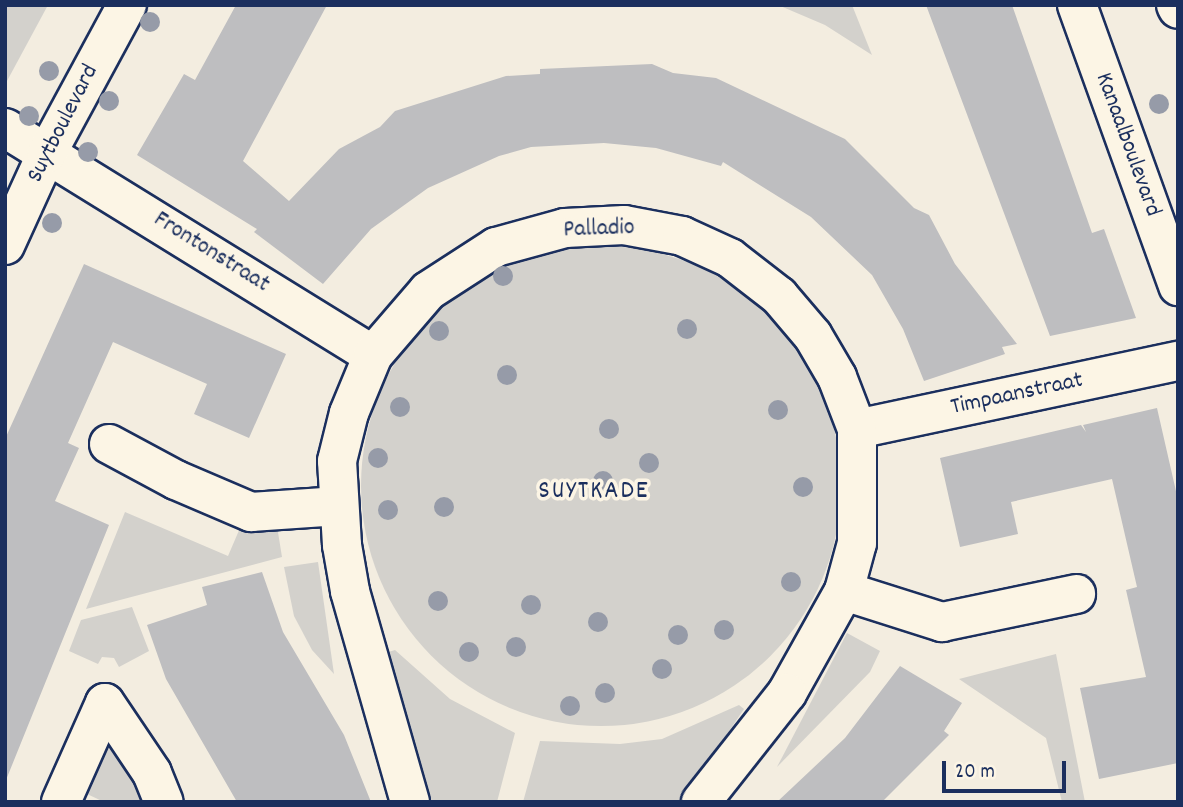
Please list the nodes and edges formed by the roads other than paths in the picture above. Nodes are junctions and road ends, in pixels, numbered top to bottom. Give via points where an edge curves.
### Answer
1 (127, 5) edge
2 (1077, 5) edge
3 (5, 128) edge
4 (47, 153) junction
5 (5, 245) edge
6 (1178, 286) edge
7 (373, 355) junction
8 (1178, 361) edge
9 (857, 429) junction
10 (108, 444) dead end
11 (339, 506) junction
12 (844, 591) junction
13 (1076, 594) dead end
14 (61, 802) edge
15 (164, 802) edge
16 (410, 802) edge
17 (701, 802) edge

1 - 4 street, Suytboulevard
2 - 6 street, Kanaalboulevard
3 - 4 street, Frontonstraat
4 - 5 street, Suytboulevard
4 - 7 street, Frontonstraat
7 - 9 street, Palladio via 428,291 496,247 565,228 624,225 682,236 730,258 779,296 813,336 838,377
7 - 11 street, Palladio via 349,413 337,461
8 - 9 street, Timpaanstraat
9 - 12 street, Palladio via 857,543
10 - 11 street via 251,512
11 - 16 street, Palladio via 350,591
12 - 13 street via 943,622
12 - 17 street, Palladio via 788,693
14 - 15 street via 105,704 152,773

